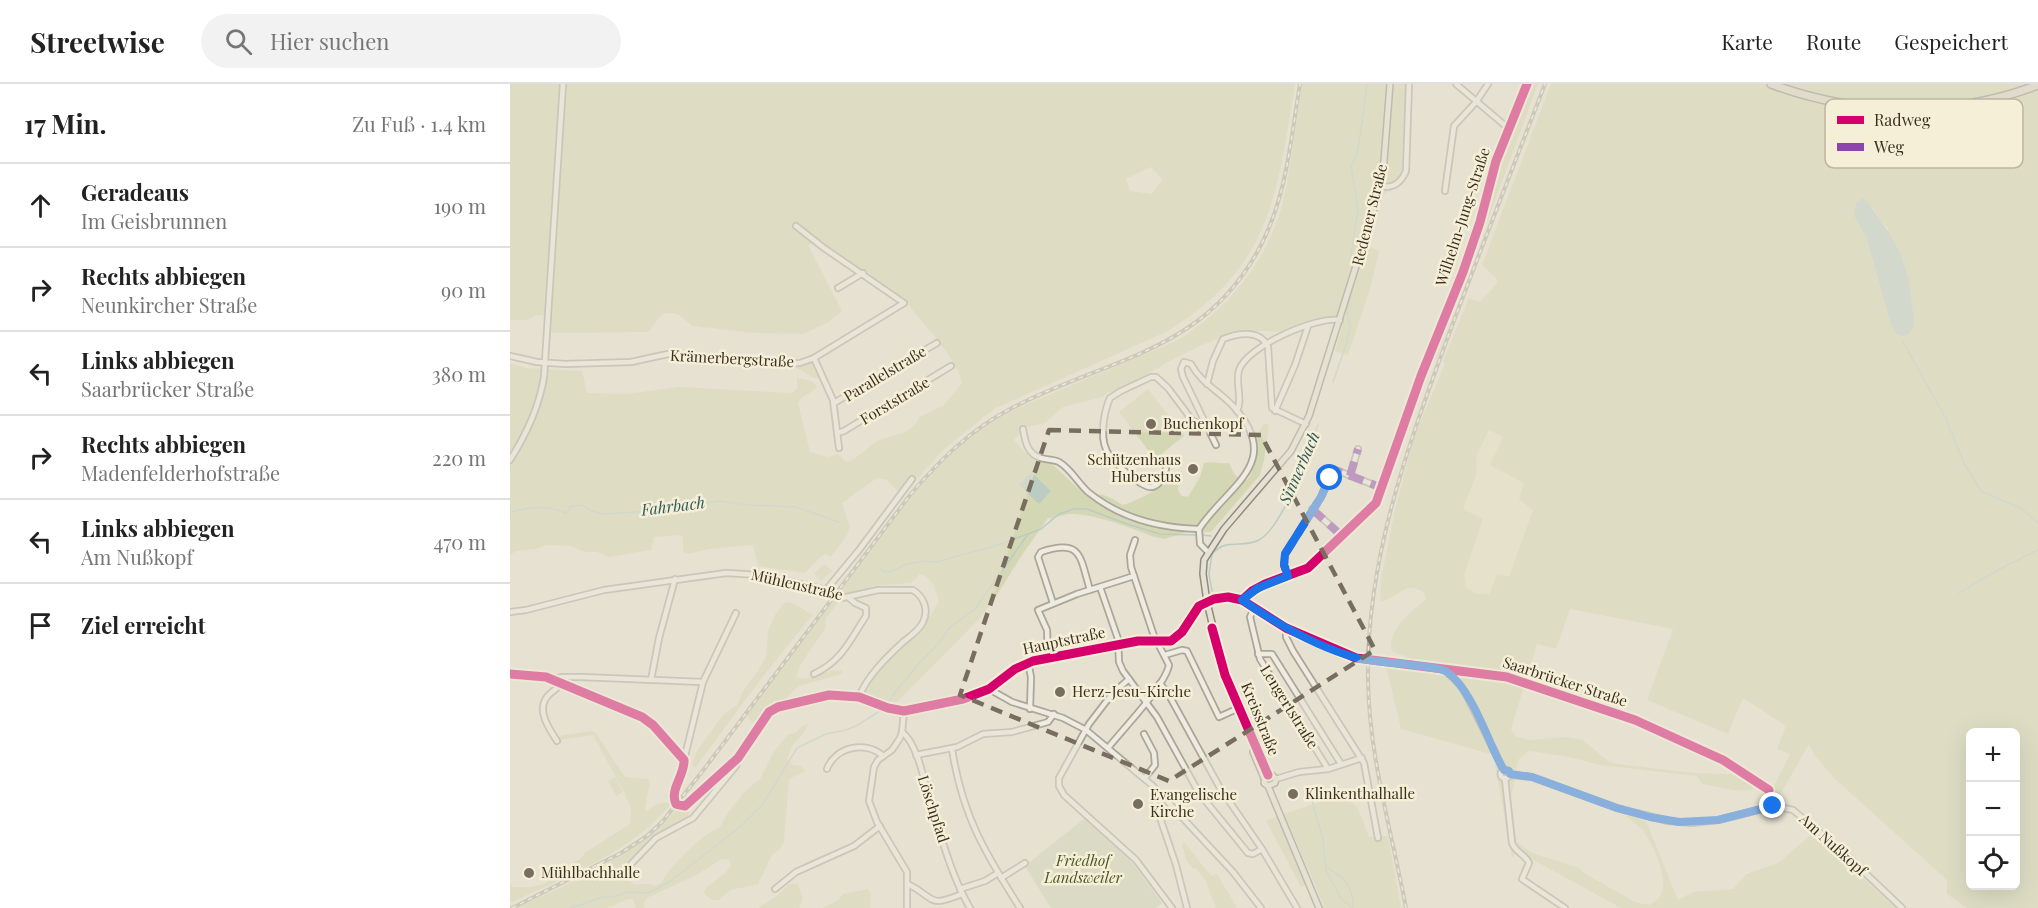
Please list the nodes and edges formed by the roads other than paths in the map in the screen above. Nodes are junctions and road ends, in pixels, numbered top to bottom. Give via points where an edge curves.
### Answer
1 (563, 84) edge
2 (1390, 84) edge
3 (1409, 84) edge
4 (1456, 84) edge
5 (1488, 84) edge
6 (1527, 84) edge
7 (1771, 84) edge
8 (2038, 85) edge
9 (1990, 99) edge
10 (1825, 100) edge
11 (1476, 102) junction
12 (1508, 128) junction
13 (1380, 186) junction
14 (1445, 191) dead end
15 (796, 226) dead end
16 (863, 273) junction
17 (838, 288) dead end
18 (1344, 308) joint
19 (1341, 320) junction
20 (1308, 326) junction
21 (937, 343) dead end
22 (1267, 344) junction
23 (510, 356) edge
24 (814, 358) junction
25 (545, 363) junction
26 (951, 366) dead end
27 (1207, 384) junction
28 (834, 403) junction
29 (1237, 411) junction
30 (1275, 411) junction
31 (1205, 423) junction
32 (1306, 424) junction
33 (1023, 429) dead end
34 (837, 433) junction
35 (1216, 446) dead end
36 (839, 448) dead end
37 (1358, 449) dead end
38 (510, 460) edge
39 (1166, 469) dead end
40 (1350, 476) junction
41 (912, 478) dead end
42 (1382, 488) junction
43 (1312, 509) junction
44 (1199, 534) junction
45 (1342, 536) junction
46 (1135, 540) dead end
47 (1208, 552) junction
48 (1134, 576) junction
49 (1288, 576) junction
50 (675, 579) junction
51 (1100, 587) junction
52 (826, 590) junction
53 (1090, 590) junction
54 (849, 597) junction
55 (1242, 600) junction
56 (1207, 602) junction
57 (1053, 603) junction
58 (1254, 608) junction
59 (510, 612) edge
60 (736, 613) dead end
61 (1286, 628) junction
62 (1157, 641) junction
63 (1119, 645) junction
64 (1258, 654) junction
65 (1165, 655) junction
66 (1048, 657) junction
67 (1028, 662) junction
68 (1445, 670) junction
69 (1466, 672) junction
70 (510, 674) edge
71 (814, 674) dead end
72 (1129, 679) junction
73 (554, 680) junction
74 (651, 680) junction
75 (703, 682) junction
76 (563, 683) junction
77 (1160, 683) junction
78 (1462, 687) junction
79 (989, 689) junction
80 (860, 697) junction
81 (1145, 702) junction
82 (1030, 708) junction
83 (1238, 709) junction
84 (904, 711) junction
85 (1054, 714) junction
86 (1086, 730) junction
87 (902, 732) junction
88 (1144, 734) dead end
89 (557, 741) dead end
90 (1108, 748) junction
91 (952, 749) junction
92 (916, 755) junction
93 (883, 756) junction
94 (738, 758) junction
95 (1362, 758) junction
96 (684, 760) junction
97 (1341, 764) junction
98 (827, 769) dead end
99 (1328, 769) junction
100 (1504, 770) junction
101 (1510, 774) junction
102 (1266, 777) junction
103 (1145, 778) junction
104 (1276, 779) junction
105 (1505, 779) junction
106 (1270, 786) junction
107 (1157, 790) junction
108 (1770, 790) dead end
109 (879, 826) junction
110 (1378, 838) dead end
111 (1262, 849) junction
112 (632, 863) dead end
113 (1025, 863) dead end
114 (1000, 875) junction
115 (908, 884) junction
116 (775, 889) dead end
117 (961, 891) junction
118 (908, 908) edge
119 (970, 908) edge
120 (1020, 908) edge
121 (1172, 908) edge
122 (1187, 908) edge
123 (1261, 908) edge
124 (1297, 908) edge
125 (1319, 908) edge
126 (1565, 908) edge
127 (1902, 908) edge

1 - 25 street
2 - 13 main road, Redener Straße
3 - 13 street via 1406,171 1393,187
4 - 11 street
5 - 11 street
6 - 12 street, Wilhelm-Jung-Straße
7 - 10 highway
8 - 9 highway
11 - 12 street
11 - 14 street via 1454,126
12 - 42 street, Wilhelm-Jung-Straße via 1463,272
13 - 18 main road, Redener Straße
15 - 16 street
16 - 17 street
16 - 24 street, Krämerbergstraße via 904,303
18 - 19 main road, Kreisstraße
19 - 20 street
19 - 32 main road, Kreisstraße
20 - 22 street via 1277,336
20 - 30 street
21 - 28 street, Parallelstraße
22 - 27 street via 1252,334 1223,339
22 - 29 street via 1240,367
22 - 30 street via 1271,405
23 - 25 street, Krämerbergstraße
24 - 25 street, Krämerbergstraße via 784,364 668,354 612,364
24 - 28 street
25 - 38 street via 536,407
26 - 34 street, Forststraße
27 - 29 street
27 - 31 street via 1188,362 1183,364 1181,369
28 - 34 street
29 - 44 street via 1254,438 1253,459 1239,484
30 - 32 street
31 - 35 street
31 - 39 street via 1192,420 1156,377 1110,398 1104,425 1107,452 1147,487 1160,482
32 - 47 main road, Kreisstraße via 1287,458
33 - 44 street via 1031,453 1058,462 1103,502 1153,525
34 - 36 street
37 - 40 street
40 - 42 street
40 - 43 street via 1333,470
41 - 52 street
42 - 45 street, Wilhelm-Jung-Straße via 1371,509
43 - 45 street
43 - 49 street via 1285,554
44 - 47 street via 1201,546
45 - 49 street, Wilhelm-Jung-Straße via 1308,568
46 - 48 street via 1130,555
47 - 56 main road, Kreisstraße via 1203,567
48 - 51 street
48 - 62 street
49 - 55 street, Wilhelm-Jung-Straße via 1258,588
50 - 52 street, Mühlenstraße via 742,573
50 - 59 street, Mühlenstraße via 604,590
50 - 74 street
51 - 53 street
51 - 63 street
52 - 54 street, Mühlenstraße
53 - 57 street
53 - 57 street via 1074,549 1057,547 1041,552 1038,557
54 - 71 street via 866,608 866,616 838,658
54 - 80 street, Mühlenstraße via 908,589 918,593 926,608 920,628 886,659
55 - 56 street via 1228,597
55 - 58 street, Saarbrücker Straße
56 - 62 street, Hauptstraße via 1195,610 1178,637
56 - 83 main road, Kreisstraße via 1225,675
57 - 66 street via 1038,610 1047,630
58 - 61 street, Saarbrücker Straße
58 - 64 street, Lengertstraße via 1250,617
60 - 75 street, Hauptstraße
61 - 68 street, Saarbrücker Straße, bridge via 1363,660
61 - 95 street via 1293,651
62 - 63 street, Hauptstraße
62 - 65 street
63 - 66 street, Hauptstraße
63 - 72 street via 1119,662
64 - 97 street via 1272,654
64 - 99 street, Lengertstraße
65 - 77 street via 1168,669
65 - 83 street via 1187,651 1219,717
66 - 67 street, Hauptstraße
67 - 79 street, Hauptstraße
67 - 82 street
68 - 69 street, Saarbrücker Straße
68 - 78 street
69 - 78 street
69 - 108 street, Saarbrücker Straße via 1518,680 1635,720 1723,760
70 - 73 street
72 - 81 street
72 - 86 street via 1112,694
73 - 74 street via 569,676
73 - 76 street
74 - 75 street
75 - 96 street, Hauptstraße
76 - 89 street via 544,705 547,723
76 - 96 street via 648,720
77 - 81 street
77 - 111 street via 1223,792
78 - 100 street
79 - 82 street via 1001,698
79 - 84 street, Hauptstraße via 963,699
80 - 84 street, Hauptstraße
80 - 94 street, Hauptstraße via 829,695 773,709
81 - 90 street
81 - 111 street via 1201,796 1248,853
82 - 85 street
83 - 102 main road, Kreisstraße
84 - 87 street
85 - 86 street
85 - 91 street via 1048,723 983,734
86 - 90 street
86 - 121 street via 1059,778 1062,792 1136,860
87 - 92 street, Löschpfad
87 - 93 street via 892,750
88 - 103 street via 1154,753 1155,765
90 - 103 street
91 - 92 street
91 - 114 street via 968,815
92 - 117 street, Löschpfad
93 - 98 street via 870,749 846,750 833,757
93 - 109 street via 874,767 869,795
94 - 96 street, Hauptstraße, bridge via 686,806 676,804 674,795
94 - 112 street via 736,766 693,818 656,838
95 - 97 street
95 - 110 street
97 - 99 street
99 - 104 street
100 - 101 street
100 - 105 street via 1501,775
101 - 105 street
101 - 127 street, Am Nußkopf via 1532,777 1617,808 1679,822 1718,820 1766,807 1787,808 1801,815
102 - 104 main road, Kreisstraße
102 - 106 main road, Kreisstraße via 1264,783
103 - 107 street
104 - 106 main road
105 - 126 street via 1512,843 1529,863 1522,879
106 - 125 main road, Kreisstraße
107 - 122 street via 1155,803
107 - 123 street
109 - 115 street via 902,862
109 - 116 street via 858,844 804,867
111 - 124 street
113 - 114 street
114 - 117 street
114 - 120 street
115 - 117 street via 937,902
115 - 118 street
117 - 119 street, Löschpfad

